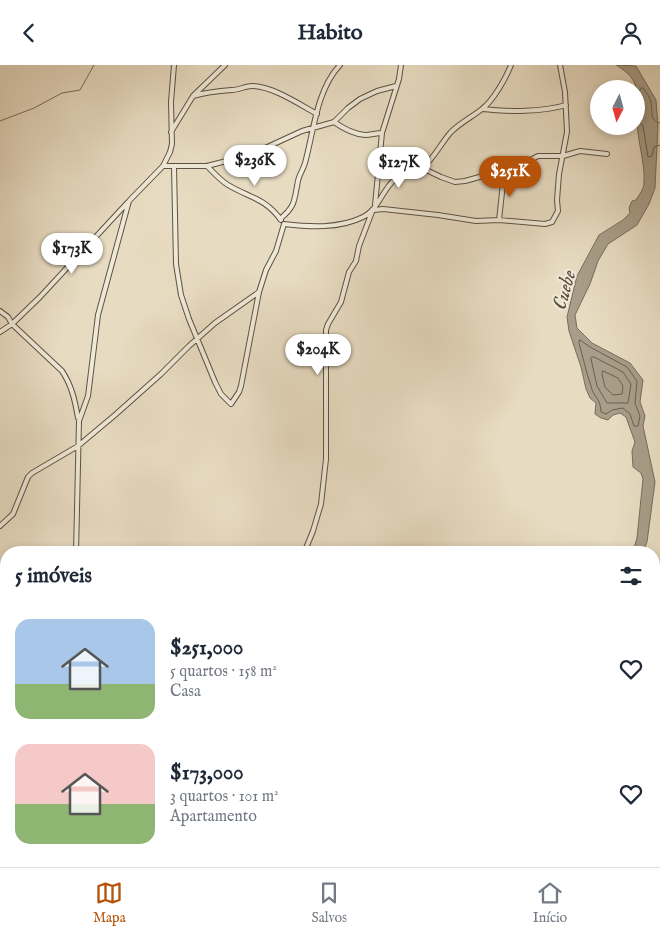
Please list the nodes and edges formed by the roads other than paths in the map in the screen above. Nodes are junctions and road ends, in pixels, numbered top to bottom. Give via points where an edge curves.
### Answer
1 (174, 65) edge
2 (225, 65) edge
3 (340, 65) edge
4 (402, 65) edge
5 (511, 65) edge
6 (560, 65) edge
7 (396, 86) junction
8 (193, 96) junction
9 (566, 105) junction
10 (482, 109) junction
11 (316, 114) junction
12 (334, 122) junction
13 (313, 129) junction
14 (172, 132) junction
15 (382, 133) junction
16 (607, 153) dead end
17 (562, 156) junction
18 (163, 166) junction
19 (174, 166) junction
20 (207, 166) junction
21 (422, 168) junction
22 (504, 174) junction
23 (129, 201) junction
24 (375, 205) junction
25 (373, 211) junction
26 (280, 219) junction
27 (499, 220) junction
28 (284, 225) junction
29 (259, 292) junction
30 (0, 311) edge
31 (12, 323) junction
32 (0, 332) edge
33 (198, 338) junction
34 (79, 421) junction
35 (78, 446) junction
36 (0, 526) edge
37 (76, 546) edge
38 (307, 546) edge

1 - 14 street
2 - 8 street
3 - 11 street via 326,85
4 - 7 street
5 - 10 street via 505,81
6 - 9 street
7 - 12 street via 360,99
7 - 15 street
8 - 11 street via 216,90 260,87
8 - 14 street
9 - 10 street via 515,111
9 - 17 street via 567,132
10 - 21 street via 452,131
11 - 13 street
12 - 13 street
12 - 15 street via 357,134
13 - 20 street via 250,155
13 - 26 street via 295,200
14 - 18 street via 170,152
15 - 24 street
16 - 17 street via 580,151
17 - 22 street via 538,156
17 - 27 street via 558,211 552,221 545,224
18 - 19 street
18 - 23 street
19 - 20 street
19 - 33 street via 176,264 181,295
20 - 26 street via 229,185 256,197
21 - 22 street via 455,181
21 - 24 street via 394,180
22 - 27 street
23 - 31 street
23 - 34 street via 104,288 88,396
24 - 25 street
25 - 27 street via 383,209 476,221
25 - 28 street via 355,220 331,225
25 - 38 street via 349,272 342,302 326,330 326,459 320,503
26 - 28 street
28 - 29 street
29 - 33 street
29 - 33 street via 241,386 232,404 221,394
30 - 31 street
31 - 32 street
31 - 34 street via 62,371 75,398
33 - 35 street
34 - 35 street
35 - 36 street via 28,477 13,515
35 - 37 street

